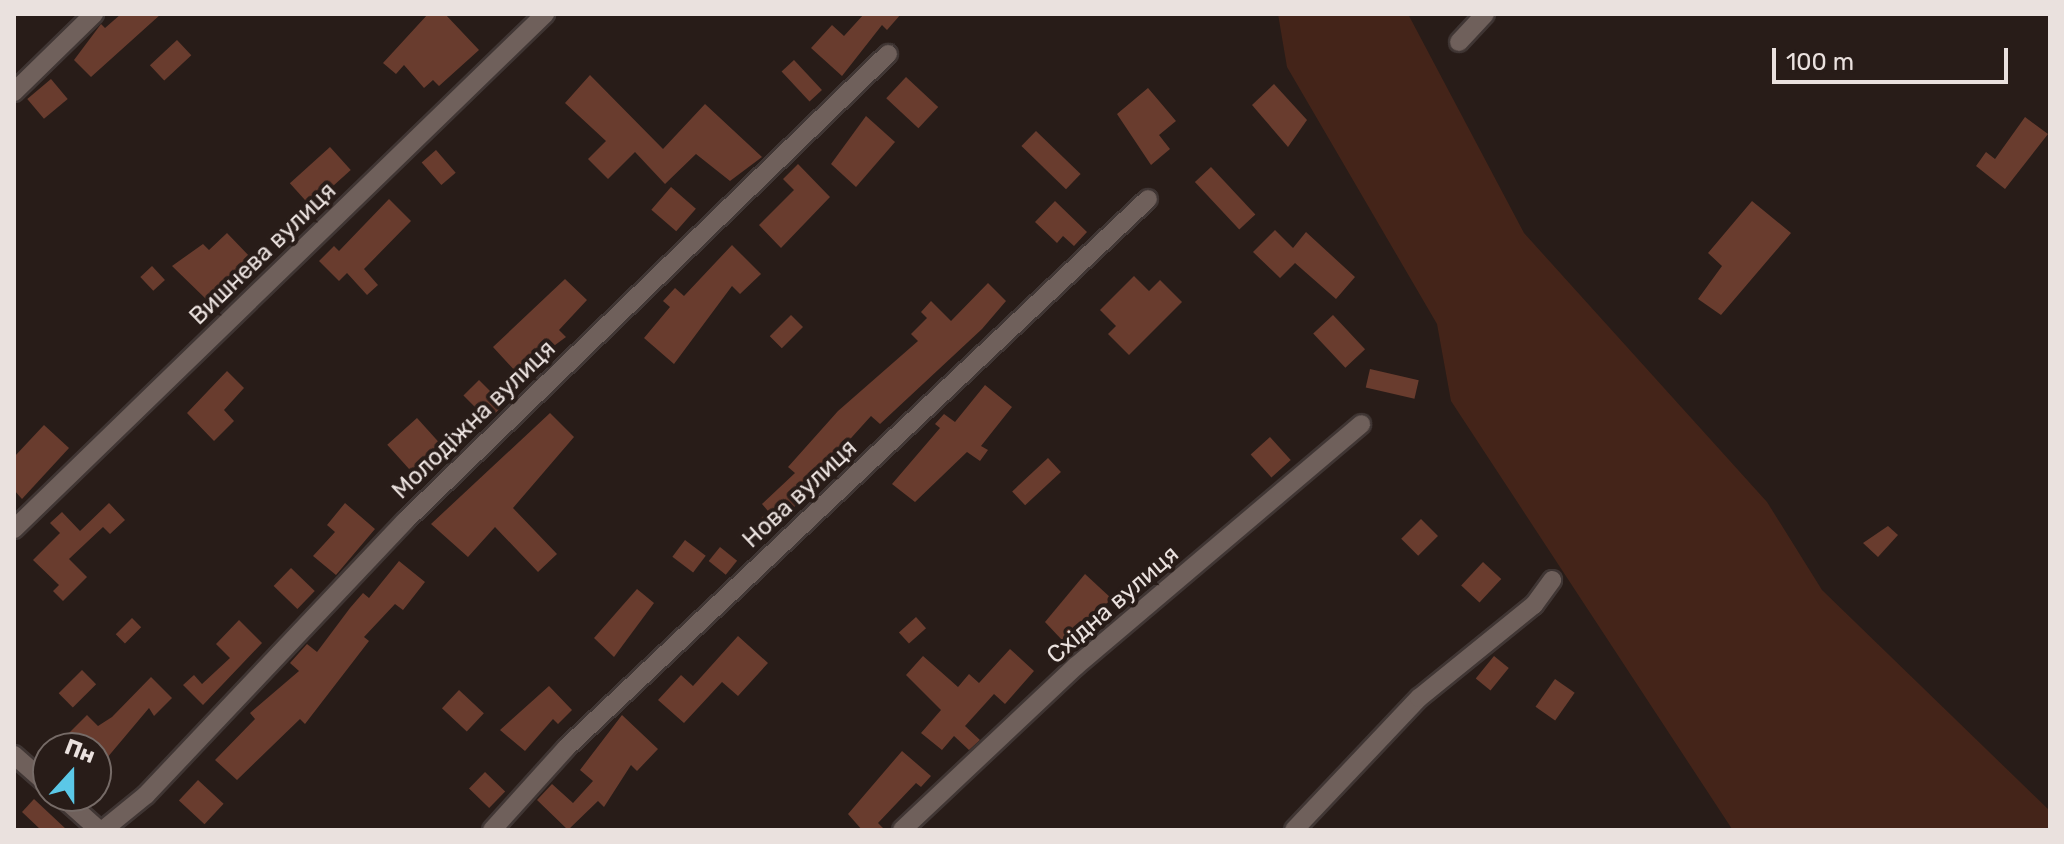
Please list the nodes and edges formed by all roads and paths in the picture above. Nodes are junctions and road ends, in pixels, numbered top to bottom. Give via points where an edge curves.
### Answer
1 (94, 14) edge
2 (545, 14) edge
3 (1485, 14) edge
4 (1459, 42) dead end
5 (888, 54) dead end
6 (14, 92) edge
7 (1148, 199) dead end
8 (1361, 424) dead end
9 (14, 529) edge
10 (1552, 580) dead end
11 (14, 755) edge
12 (32, 771) edge
13 (80, 812) edge
14 (101, 830) edge
15 (492, 830) edge
16 (902, 830) edge
17 (1294, 830) edge

1 - 6 street
2 - 9 street, Вишнева вулиця
3 - 4 street
5 - 14 street, Молодіжна вулиця via 405,521 146,795
7 - 15 street, Нова вулиця via 566,748
8 - 16 street, Східна вулиця via 1076,666
10 - 17 street via 1534,605 1419,698
11 - 12 street
13 - 14 street

